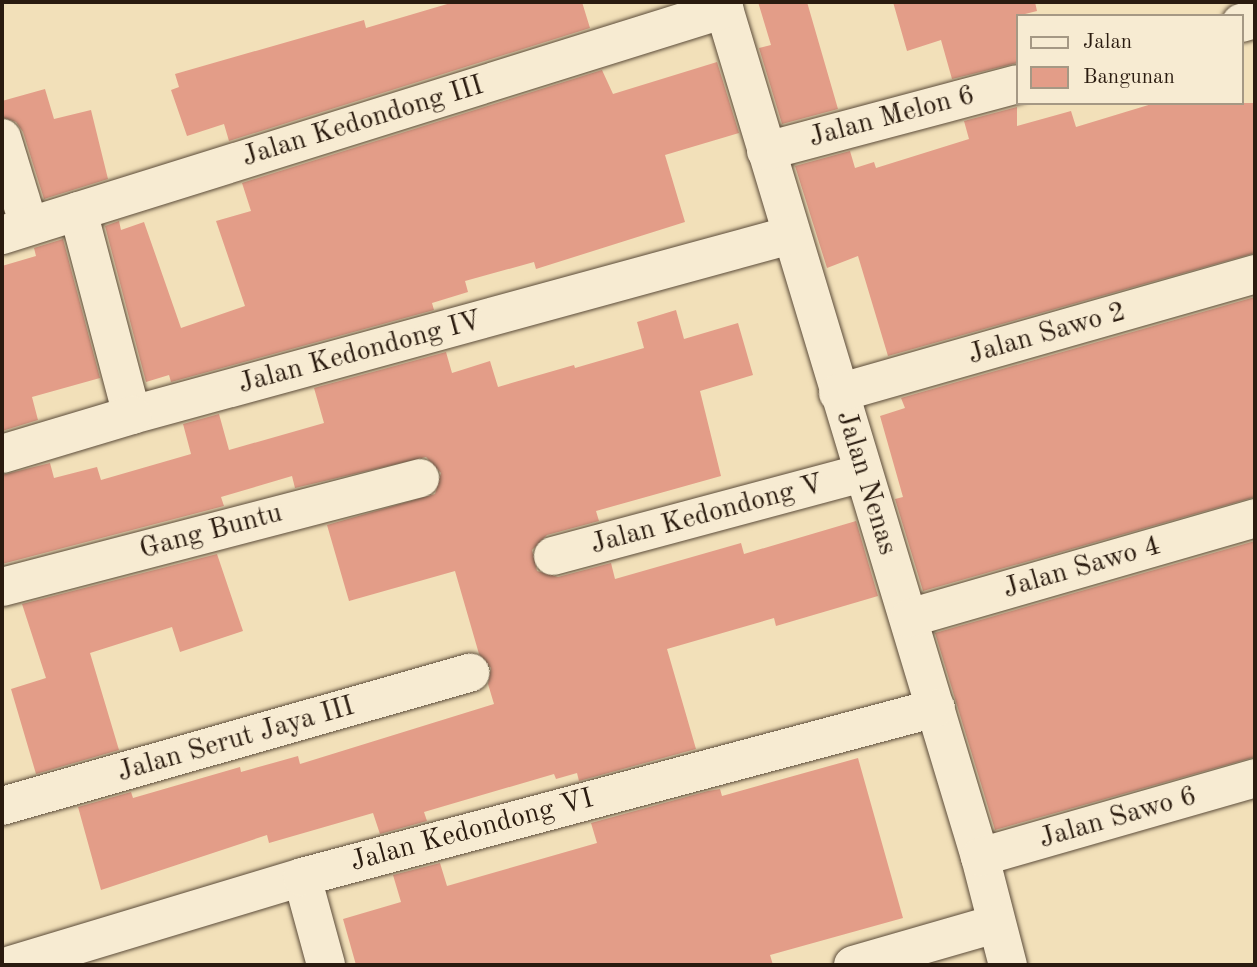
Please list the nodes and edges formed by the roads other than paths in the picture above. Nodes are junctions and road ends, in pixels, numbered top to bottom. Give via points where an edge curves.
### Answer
1 (724, 5) edge
2 (1016, 83) edge
3 (2, 138) edge
4 (766, 151) junction
5 (78, 211) junction
6 (15, 231) edge
7 (791, 235) junction
8 (1255, 274) edge
9 (838, 393) junction
10 (132, 415) junction
11 (2, 454) edge
12 (862, 473) junction
13 (420, 478) dead end
14 (1255, 518) edge
15 (553, 556) dead end
16 (2, 587) edge
17 (909, 618) junction
18 (470, 673) dead end
19 (936, 708) junction
20 (1255, 778) edge
21 (2, 806) edge
22 (980, 857) junction
23 (302, 877) junction
24 (995, 924) junction
25 (11, 965) edge
26 (326, 965) edge
27 (853, 965) edge
28 (1008, 965) edge

1 - 4 street, Jalan Nenas
1 - 5 street, Jalan Kedondong III
2 - 4 street, Jalan Melon 6
3 - 6 street
4 - 7 street, Jalan Nenas
5 - 6 street, Jalan Kedondong III
5 - 10 street
7 - 9 street, Jalan Nenas
7 - 10 street, Jalan Kedondong IV
8 - 9 street, Jalan Sawo 2
9 - 12 street, Jalan Nenas
10 - 11 street, Jalan Kedondong IV
12 - 15 street, Jalan Kedondong V
12 - 17 street, Jalan Nenas
13 - 16 street, Gang Buntu
14 - 17 street, Jalan Sawo 4
17 - 19 street, Jalan Nenas
18 - 21 street, Jalan Serut Jaya III
19 - 22 street, Jalan Nenas
19 - 23 street, Jalan Kedondong VI
20 - 22 street, Jalan Sawo 6
22 - 24 street, Jalan Nenas
23 - 25 street, Jalan Kedondong VI
23 - 26 street
24 - 27 street
24 - 28 street, Jalan Nenas

